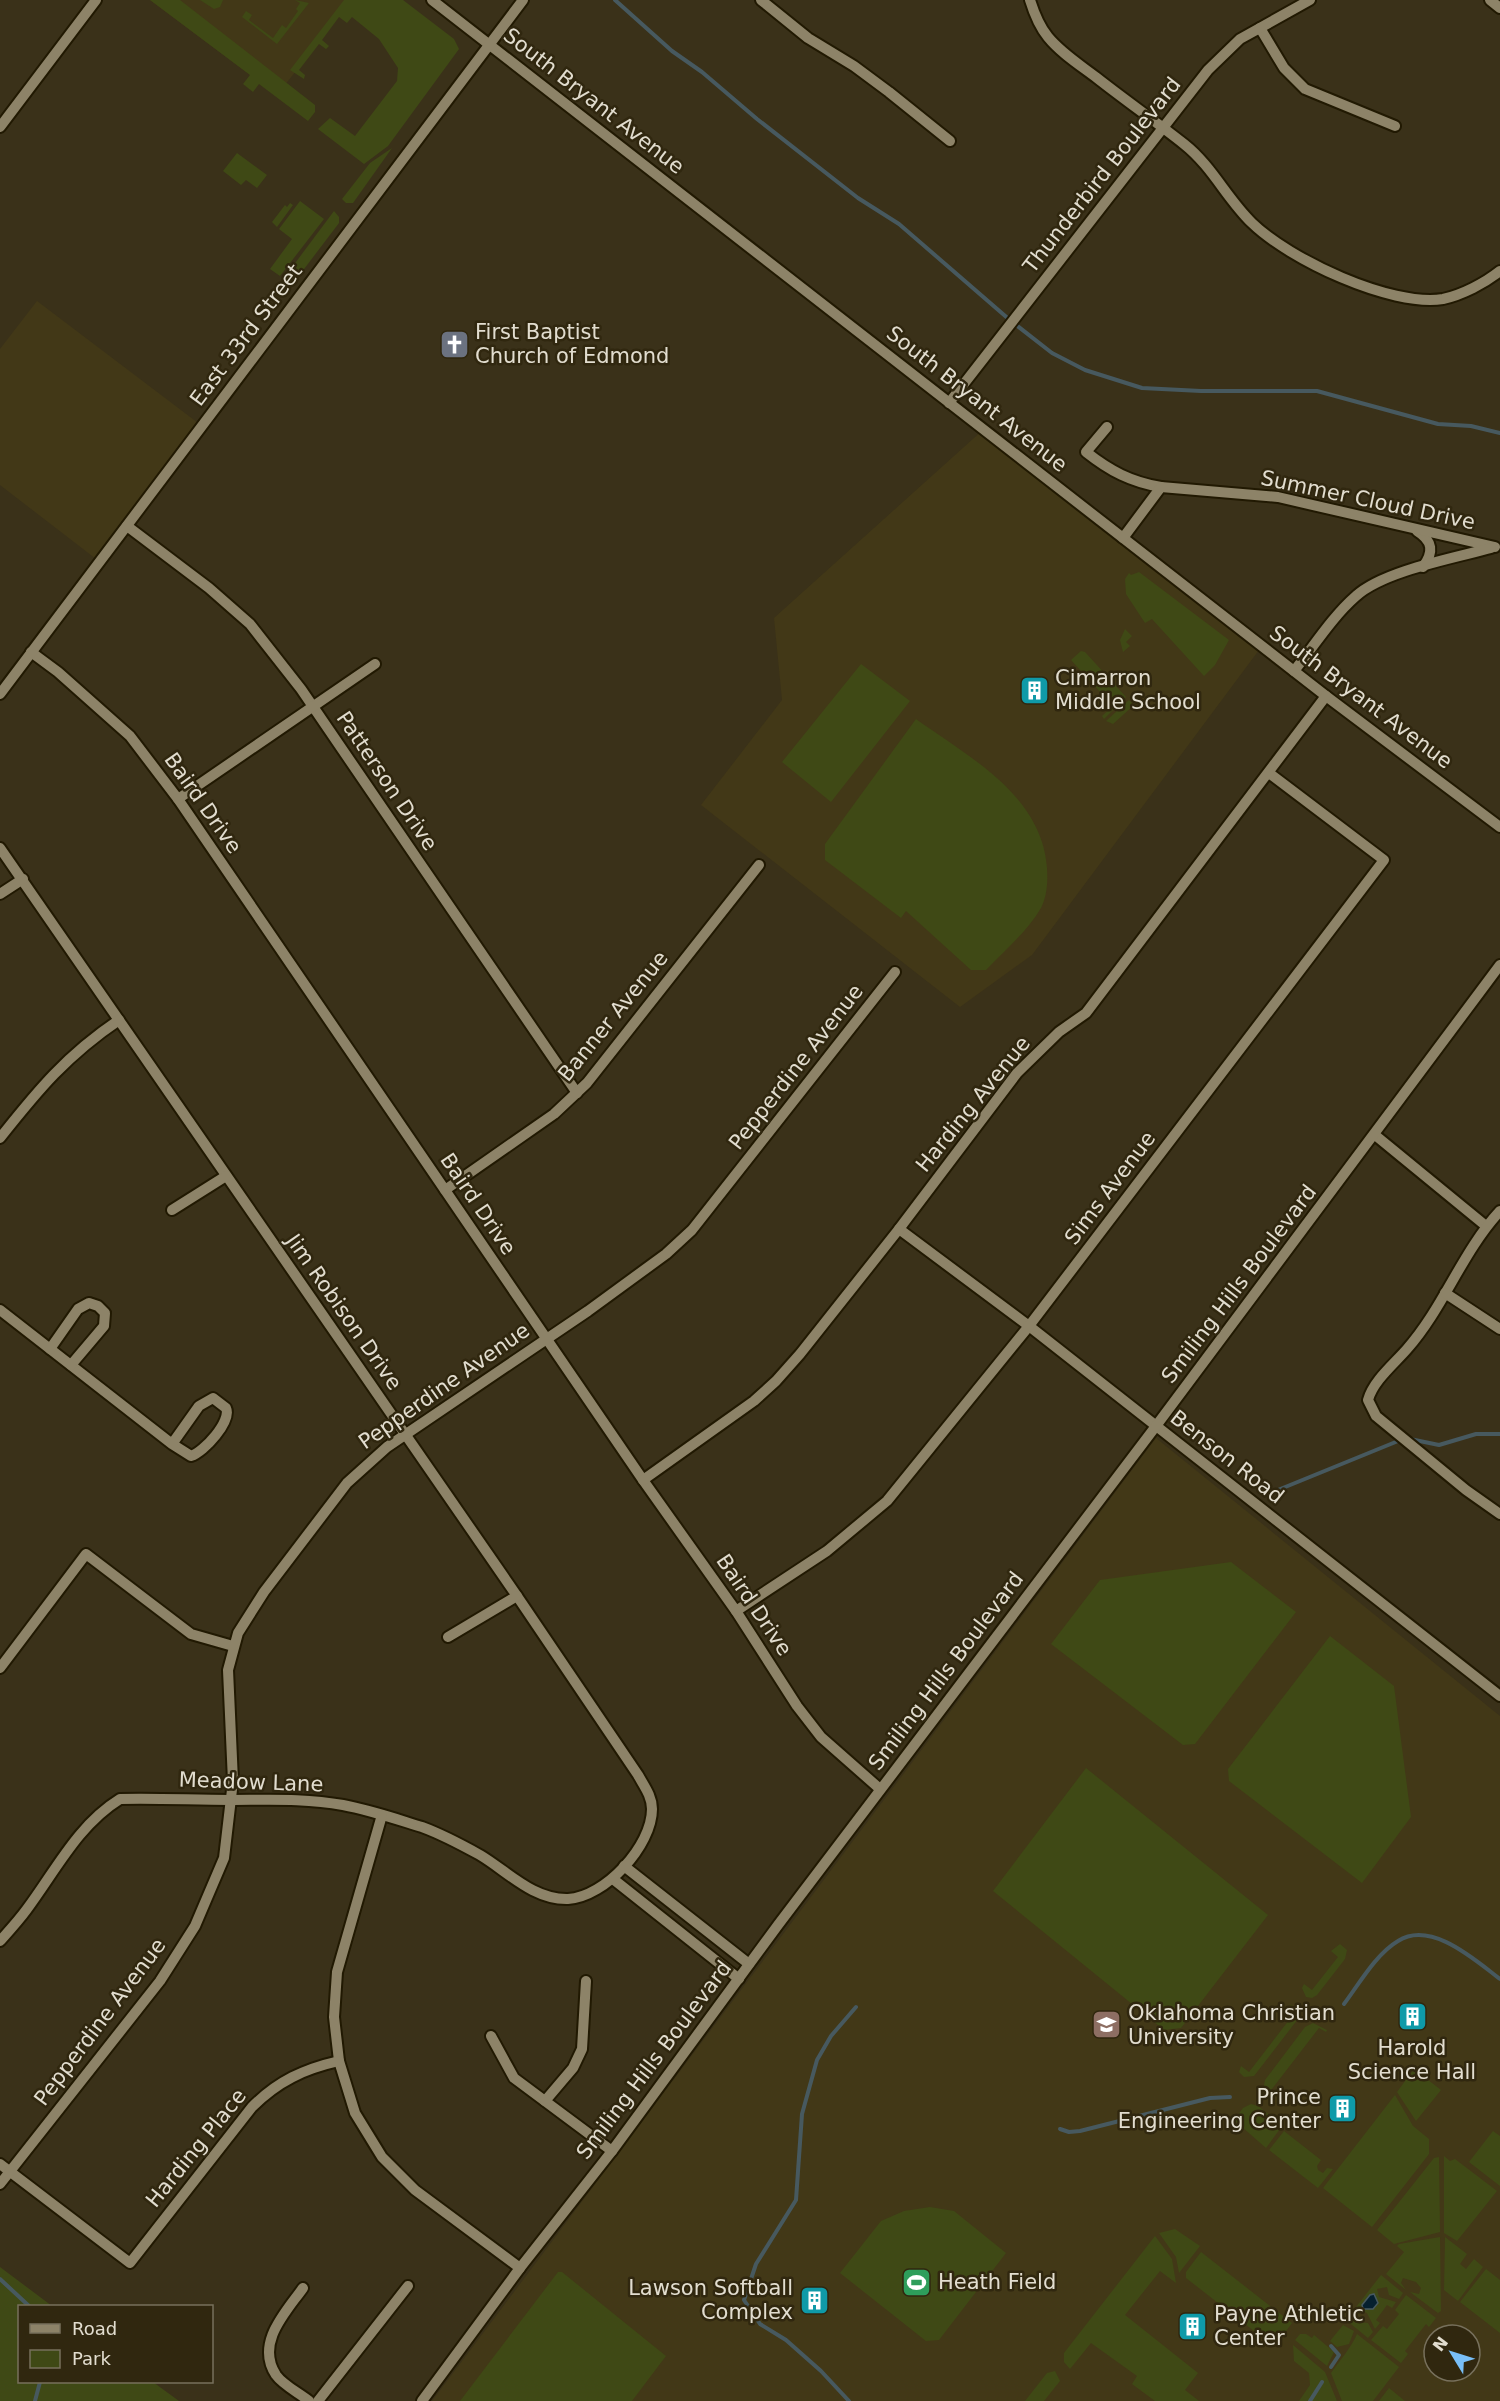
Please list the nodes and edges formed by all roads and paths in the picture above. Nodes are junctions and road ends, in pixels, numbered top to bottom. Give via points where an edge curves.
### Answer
1 (96, 0) edge
2 (432, 0) edge
3 (523, 0) edge
4 (761, 0) edge
5 (1030, 0) edge
6 (1310, 0) edge
7 (1490, 0) edge
8 (1500, 8) edge
9 (1260, 28) junction
10 (489, 44) junction
11 (1395, 126) dead end
12 (0, 127) edge
13 (1162, 128) junction
14 (950, 141) dead end
15 (1500, 271) edge
16 (949, 403) junction
17 (1107, 426) dead end
18 (1161, 487) junction
19 (127, 526) junction
20 (1412, 528) junction
21 (1123, 538) junction
22 (1497, 546) edge
23 (1423, 567) junction
24 (32, 652) junction
25 (375, 664) dead end
26 (1294, 671) junction
27 (0, 694) edge
28 (1326, 696) junction
29 (313, 707) junction
30 (1269, 774) junction
31 (178, 799) junction
32 (1500, 827) edge
33 (0, 848) edge
34 (759, 864) dead end
35 (23, 879) junction
36 (0, 894) edge
37 (1500, 965) edge
38 (895, 972) dead end
39 (119, 1020) junction
40 (577, 1093) junction
41 (1375, 1135) junction
42 (0, 1138) edge
43 (226, 1176) junction
44 (445, 1190) junction
45 (172, 1210) dead end
46 (1500, 1211) edge
47 (1486, 1226) junction
48 (899, 1229) junction
49 (1445, 1293) junction
50 (0, 1310) edge
51 (1029, 1326) junction
52 (1500, 1329) edge
53 (547, 1339) junction
54 (50, 1349) junction
55 (71, 1365) junction
56 (1156, 1426) junction
57 (404, 1435) junction
58 (172, 1444) junction
59 (643, 1480) junction
60 (1500, 1514) edge
61 (517, 1596) junction
62 (736, 1611) junction
63 (448, 1637) dead end
64 (233, 1646) junction
65 (0, 1668) edge
66 (1500, 1696) edge
67 (880, 1789) junction
68 (231, 1800) junction
69 (382, 1815) junction
70 (624, 1866) junction
71 (613, 1879) junction
72 (0, 1941) edge
73 (749, 1964) junction
74 (739, 1979) junction
75 (586, 1981) dead end
76 (491, 2036) dead end
77 (339, 2061) junction
78 (545, 2101) junction
79 (612, 2151) junction
80 (0, 2164) edge
81 (10, 2171) junction
82 (0, 2184) edge
83 (520, 2268) junction
84 (408, 2286) dead end
85 (303, 2288) dead end
86 (309, 2401) edge
87 (318, 2401) edge
88 (422, 2401) edge

1 - 12 street
2 - 10 street, South Bryant Avenue
3 - 10 street, East 33rd Street
4 - 14 street
5 - 13 street via 1047,36
6 - 9 street, Thunderbird Boulevard
7 - 8 street
9 - 11 street via 1284,68 1305,89
9 - 13 street, Thunderbird Boulevard via 1220,57
10 - 16 street, South Bryant Avenue
10 - 19 street, East 33rd Street
13 - 15 street via 1205,164 1236,206 1271,240 1352,283 1376,291 1443,299 1471,289
13 - 16 street, Thunderbird Boulevard
16 - 21 street, South Bryant Avenue
17 - 18 street, Summer Cloud Drive via 1086,452 1112,472
18 - 20 street, Summer Cloud Drive via 1278,497
18 - 21 street
19 - 24 street, East 33rd Street
19 - 29 street, Patterson Drive via 250,624
20 - 22 street, Summer Cloud Drive
20 - 23 street via 1429,540 1431,547
21 - 26 street, South Bryant Avenue
22 - 23 street
23 - 26 street via 1374,583 1357,594
24 - 27 street, East 33rd Street
24 - 31 street, Baird Drive via 130,736
25 - 29 street
26 - 28 street, South Bryant Avenue
28 - 30 street, Harding Avenue
28 - 32 street, South Bryant Avenue
29 - 31 street
29 - 40 street, Patterson Drive
30 - 48 street, Harding Avenue via 1086,1013 1059,1032 1017,1073
30 - 51 street, Sims Avenue via 1384,860
31 - 44 street, Baird Drive
33 - 35 street, Jim Robison Drive
34 - 40 street, Banner Avenue
35 - 36 street
35 - 39 street, Jim Robison Drive
37 - 41 street, Smiling Hills Boulevard
38 - 53 street, Pepperdine Avenue via 692,1230 640,1275
39 - 42 street via 70,1056
39 - 43 street, Jim Robison Drive
40 - 44 street, Banner Avenue via 554,1114
41 - 47 street
41 - 56 street, Smiling Hills Boulevard
43 - 45 street
43 - 57 street, Jim Robison Drive
44 - 53 street, Baird Drive
46 - 47 street
47 - 49 street
48 - 51 street, Benson Road
48 - 59 street, Harding Avenue via 776,1381
49 - 52 street
49 - 60 street via 1411,1345 1372,1389 1368,1400 1376,1416
50 - 54 street
51 - 56 street, Benson Road
51 - 62 street, Sims Avenue via 887,1501 826,1551
53 - 57 street, Pepperdine Avenue
53 - 59 street, Baird Drive
54 - 55 street
54 - 55 street via 78,1309 89,1303 98,1306 105,1313 104,1326
55 - 58 street
56 - 66 street, Benson Road
56 - 67 street, Smiling Hills Boulevard
57 - 61 street, Jim Robison Drive
57 - 64 street, Pepperdine Avenue via 347,1483 264,1592
58 - 58 street via 203,1401 213,1398 226,1408 225,1424 197,1454 191,1456
59 - 62 street, Baird Drive
61 - 63 street
61 - 70 street, Jim Robison Drive via 647,1790 652,1809 649,1827
62 - 67 street, Baird Drive via 821,1737
64 - 65 street via 191,1634 86,1554
64 - 68 street, Pepperdine Avenue via 227,1685 232,1742
67 - 73 street, Smiling Hills Boulevard
68 - 69 street, Meadow Lane via 298,1800 344,1805
68 - 72 street, Meadow Lane via 120,1799 78,1837
68 - 81 street, Pepperdine Avenue via 224,1858 195,1926 160,1981
69 - 71 street, Meadow Lane via 425,1828 554,1898 581,1897
69 - 77 street via 337,1972 334,2017
70 - 71 street, Jim Robison Drive
70 - 73 street
71 - 74 street
73 - 74 street, Smiling Hills Boulevard
74 - 79 street, Smiling Hills Boulevard
75 - 78 street via 582,2049 573,2068
76 - 78 street via 509,2072
77 - 81 street, Harding Place via 311,2067 268,2091 130,2263
77 - 83 street via 355,2113 382,2157 415,2190
78 - 79 street
79 - 83 street, Smiling Hills Boulevard
80 - 81 street
81 - 82 street, Pepperdine Avenue
83 - 88 street, Smiling Hills Boulevard
84 - 87 street
85 - 86 street via 273,2329 270,2361 277,2376

